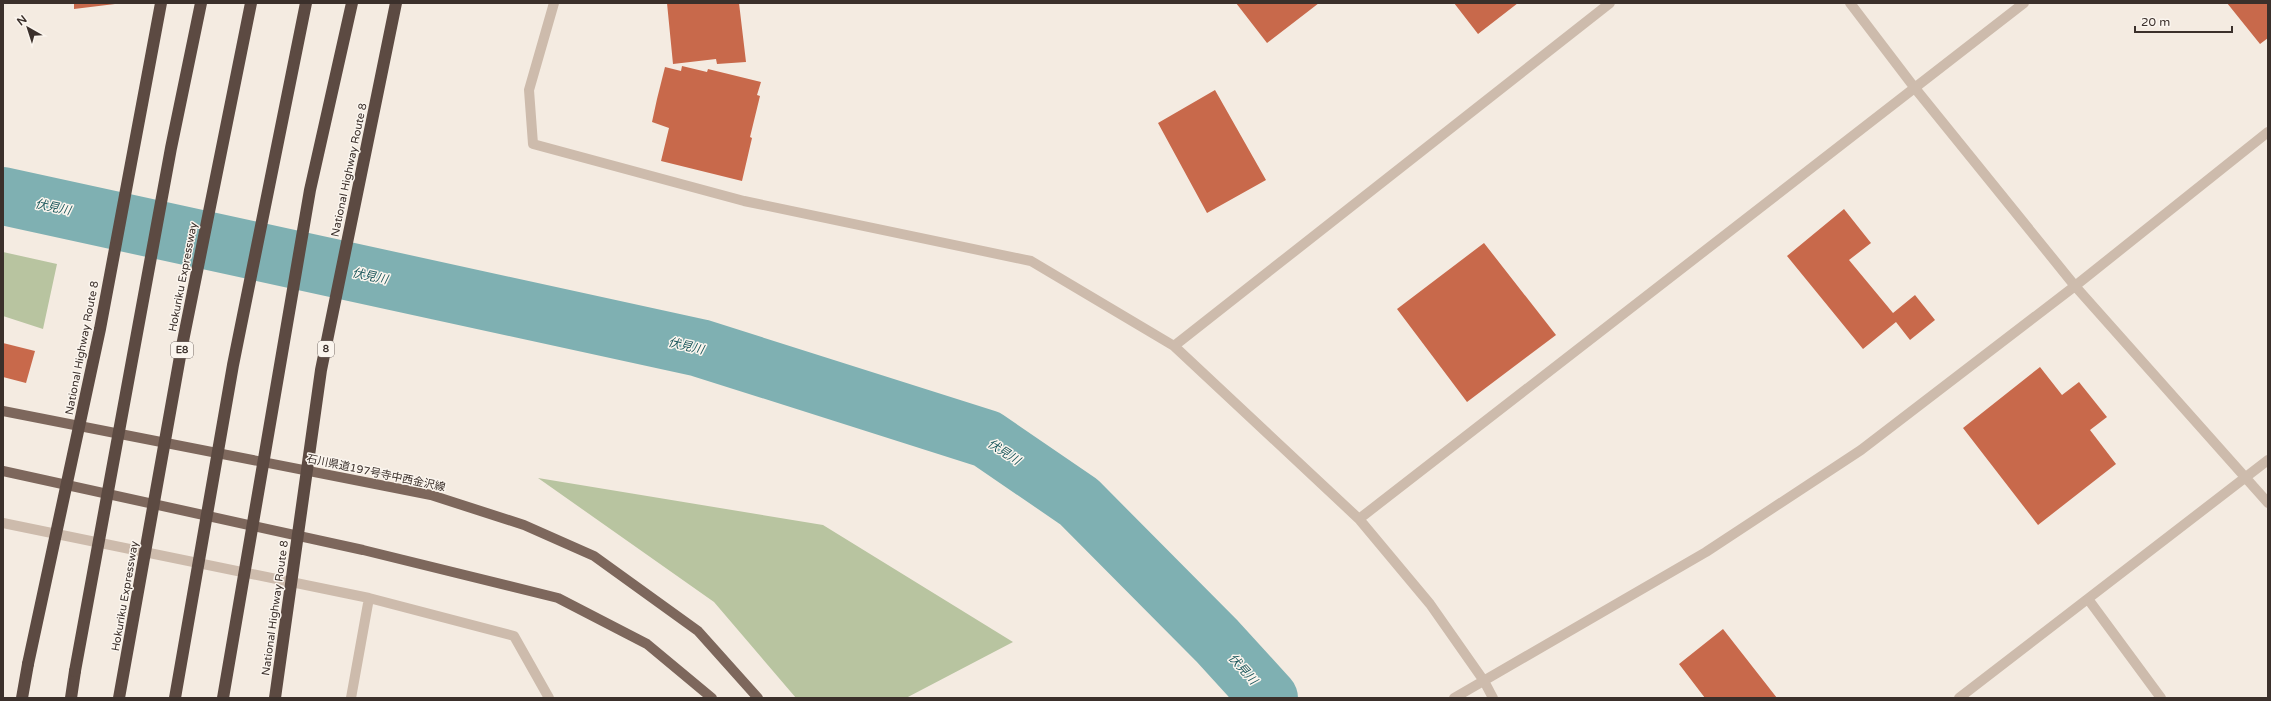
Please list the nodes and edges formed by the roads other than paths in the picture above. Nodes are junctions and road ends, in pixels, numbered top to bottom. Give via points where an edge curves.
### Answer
1 (161, 3) edge
2 (202, 3) edge
3 (251, 3) edge
4 (306, 3) edge
5 (352, 3) edge
6 (396, 3) edge
7 (554, 3) edge
8 (1610, 3) edge
9 (1850, 3) edge
10 (2024, 3) edge
11 (1914, 87) junction
12 (2268, 132) edge
13 (2075, 286) junction
14 (1174, 346) junction
15 (3, 411) edge
16 (2268, 460) edge
17 (3, 471) edge
18 (2246, 478) junction
19 (2268, 503) edge
20 (1359, 519) junction
21 (3, 522) edge
22 (369, 598) junction
23 (2088, 599) junction
24 (1484, 681) junction
25 (22, 698) edge
26 (70, 698) edge
27 (120, 698) edge
28 (175, 698) edge
29 (223, 698) edge
30 (275, 698) edge
31 (351, 698) edge
32 (549, 698) edge
33 (712, 698) edge
34 (758, 698) edge
35 (1454, 698) edge
36 (1493, 698) edge
37 (1959, 698) edge
38 (2161, 698) edge

1 - 25 highway, National Highway Route 8, bridge via 100,329
2 - 26 highway, bridge via 170,156
3 - 27 highway, Hokuriku Expressway / E8, bridge via 180,359
4 - 28 highway, bridge via 233,365
5 - 29 highway, bridge via 310,190
6 - 30 highway, National Highway Route 8 / 8, bridge via 321,370
7 - 14 street via 529,90 533,144 744,201 1031,261
8 - 14 street
9 - 11 street
10 - 11 street
11 - 13 street
11 - 20 street
12 - 13 street
13 - 18 street
13 - 24 street via 1861,450 1706,552
14 - 20 street
15 - 34 main road, 石川県道197号寺中西金沢線 via 431,495 524,525 594,556 698,631
16 - 18 street
17 - 33 main road via 363,550 558,598 647,644
18 - 19 street
18 - 23 street
20 - 24 street via 1430,604
21 - 22 street
22 - 31 street
22 - 32 street via 514,636
23 - 37 street
23 - 38 street
24 - 35 street
24 - 36 street

